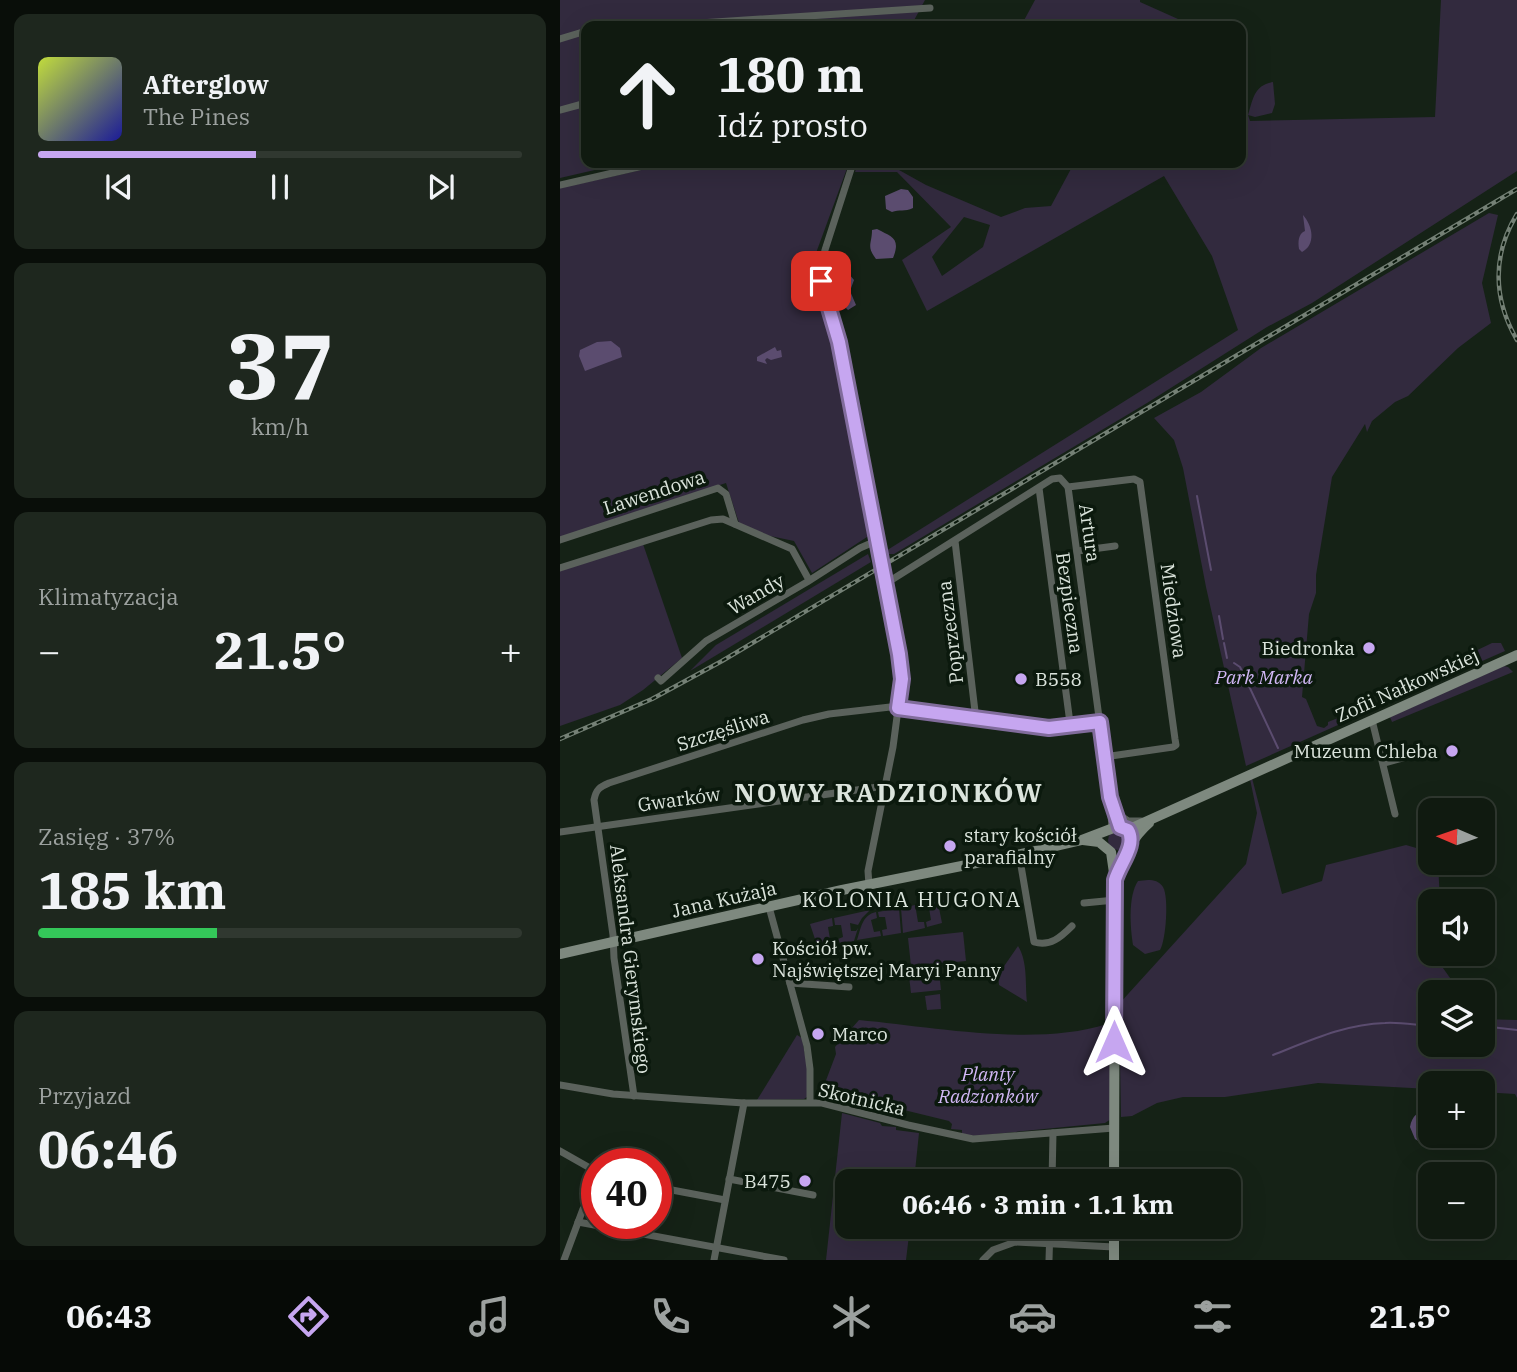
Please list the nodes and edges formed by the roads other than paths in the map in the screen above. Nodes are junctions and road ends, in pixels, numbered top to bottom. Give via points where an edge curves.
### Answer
1 (878, 0) edge
2 (930, 8) dead end
3 (879, 11) junction
4 (729, 21) edge
5 (581, 33) edge
6 (560, 39) edge
7 (581, 104) edge
8 (560, 110) edge
9 (634, 168) edge
10 (851, 168) edge
11 (560, 185) edge
12 (1068, 487) junction
13 (1039, 488) junction
14 (735, 524) junction
15 (560, 540) edge
16 (876, 541) junction
17 (955, 541) junction
18 (1115, 546) dead end
19 (1077, 551) junction
20 (560, 568) edge
21 (809, 580) junction
22 (885, 584) junction
23 (1517, 655) edge
24 (658, 678) dead end
25 (899, 707) junction
26 (976, 720) junction
27 (1372, 720) junction
28 (1100, 722) junction
29 (1070, 723) dead end
30 (1104, 757) junction
31 (1410, 757) dead end
32 (1384, 763) junction
33 (885, 786) junction
34 (1110, 799) junction
35 (1115, 812) junction
36 (1395, 814) dead end
37 (1158, 816) junction
38 (598, 827) junction
39 (1116, 829) junction
40 (560, 832) edge
41 (1082, 839) junction
42 (1108, 849) junction
43 (1129, 850) junction
44 (1018, 854) junction
45 (1115, 880) junction
46 (869, 885) junction
47 (1115, 900) junction
48 (1084, 903) dead end
49 (769, 907) junction
50 (1072, 926) dead end
51 (612, 943) junction
52 (560, 954) edge
53 (790, 983) junction
54 (849, 987) dead end
55 (560, 1086) edge
56 (634, 1096) junction
57 (810, 1102) junction
58 (744, 1103) junction
59 (1114, 1128) junction
60 (1054, 1133) junction
61 (560, 1152) edge
62 (581, 1163) edge
63 (1052, 1169) edge
64 (1114, 1169) edge
65 (729, 1179) junction
66 (672, 1190) edge
67 (813, 1195) dead end
68 (725, 1200) junction
69 (581, 1215) edge
70 (578, 1222) junction
71 (1049, 1239) edge
72 (1114, 1239) edge
73 (1049, 1244) junction
74 (1114, 1247) junction
75 (716, 1248) junction
76 (564, 1260) edge
77 (714, 1260) edge
78 (784, 1260) edge
79 (983, 1260) edge
80 (1049, 1260) edge
81 (1114, 1260) edge

1 - 3 street
2 - 3 street
3 - 4 street
5 - 6 street
7 - 8 street
9 - 11 street
10 - 16 street via 820,276 839,342
12 - 13 street, Artura via 1057,477
12 - 19 street, Artura
12 - 30 street, Miedziowa via 1134,479 1141,484 1176,745
13 - 17 street, Artura
13 - 29 street, Bezpieczna
14 - 15 street, Lawendowa via 726,494 718,488
14 - 20 street via 711,520
14 - 21 street via 792,549
16 - 21 street, Wandy
16 - 22 street
17 - 22 street, Artura
17 - 26 street, Poprzeczna
18 - 19 street
19 - 28 street, Artura
21 - 24 street, Wandy via 706,641 661,681
22 - 25 street via 901,668
23 - 27 street, Zofii Nałkowskiej
25 - 26 street, Szczęśliwa
25 - 33 street
25 - 38 street, Szczęśliwa via 813,718 609,783 595,792
26 - 28 street, Szczęśliwa via 1049,728
27 - 32 street
27 - 37 street, Zofii Nałkowskiej
28 - 30 street, Artura
30 - 34 street, Artura
31 - 32 street
32 - 36 street
33 - 38 street, Gwarków
33 - 46 street
34 - 35 street, Artura
34 - 39 street, Artura
35 - 37 street via 1134,822
35 - 39 street, Artura
37 - 39 street, Zofii Nałkowskiej
37 - 43 street via 1142,829
38 - 40 street, Gwarków
38 - 51 street, Aleksandra Gierymskiego
39 - 41 street, Jana Kużaja
39 - 42 street
39 - 43 street via 1131,837
41 - 42 street
41 - 44 street, Jana Kużaja
42 - 43 street via 1116,854
42 - 45 street
43 - 45 street
44 - 46 street, Jana Kużaja
44 - 50 street via 1034,942 1055,942
45 - 47 street
46 - 49 street, Jana Kużaja
47 - 48 street
47 - 59 street
49 - 51 street, Jana Kużaja
49 - 53 street
51 - 52 street, Jana Kużaja
51 - 56 street, Aleksandra Gierymskiego
53 - 54 street
53 - 57 street via 809,1057
55 - 56 street, Skotnicka
56 - 58 street, Skotnicka
57 - 58 street, Skotnicka
57 - 60 street, Skotnicka via 973,1139
58 - 65 street
59 - 60 street, Skotnicka
59 - 64 street
60 - 63 street
61 - 62 street
65 - 67 street
65 - 68 street
66 - 68 street
68 - 75 street
69 - 70 street
70 - 75 street
70 - 76 street
71 - 73 street
72 - 74 street
73 - 74 street
73 - 79 street via 1010,1243
73 - 80 street
74 - 81 street
75 - 77 street
75 - 78 street

